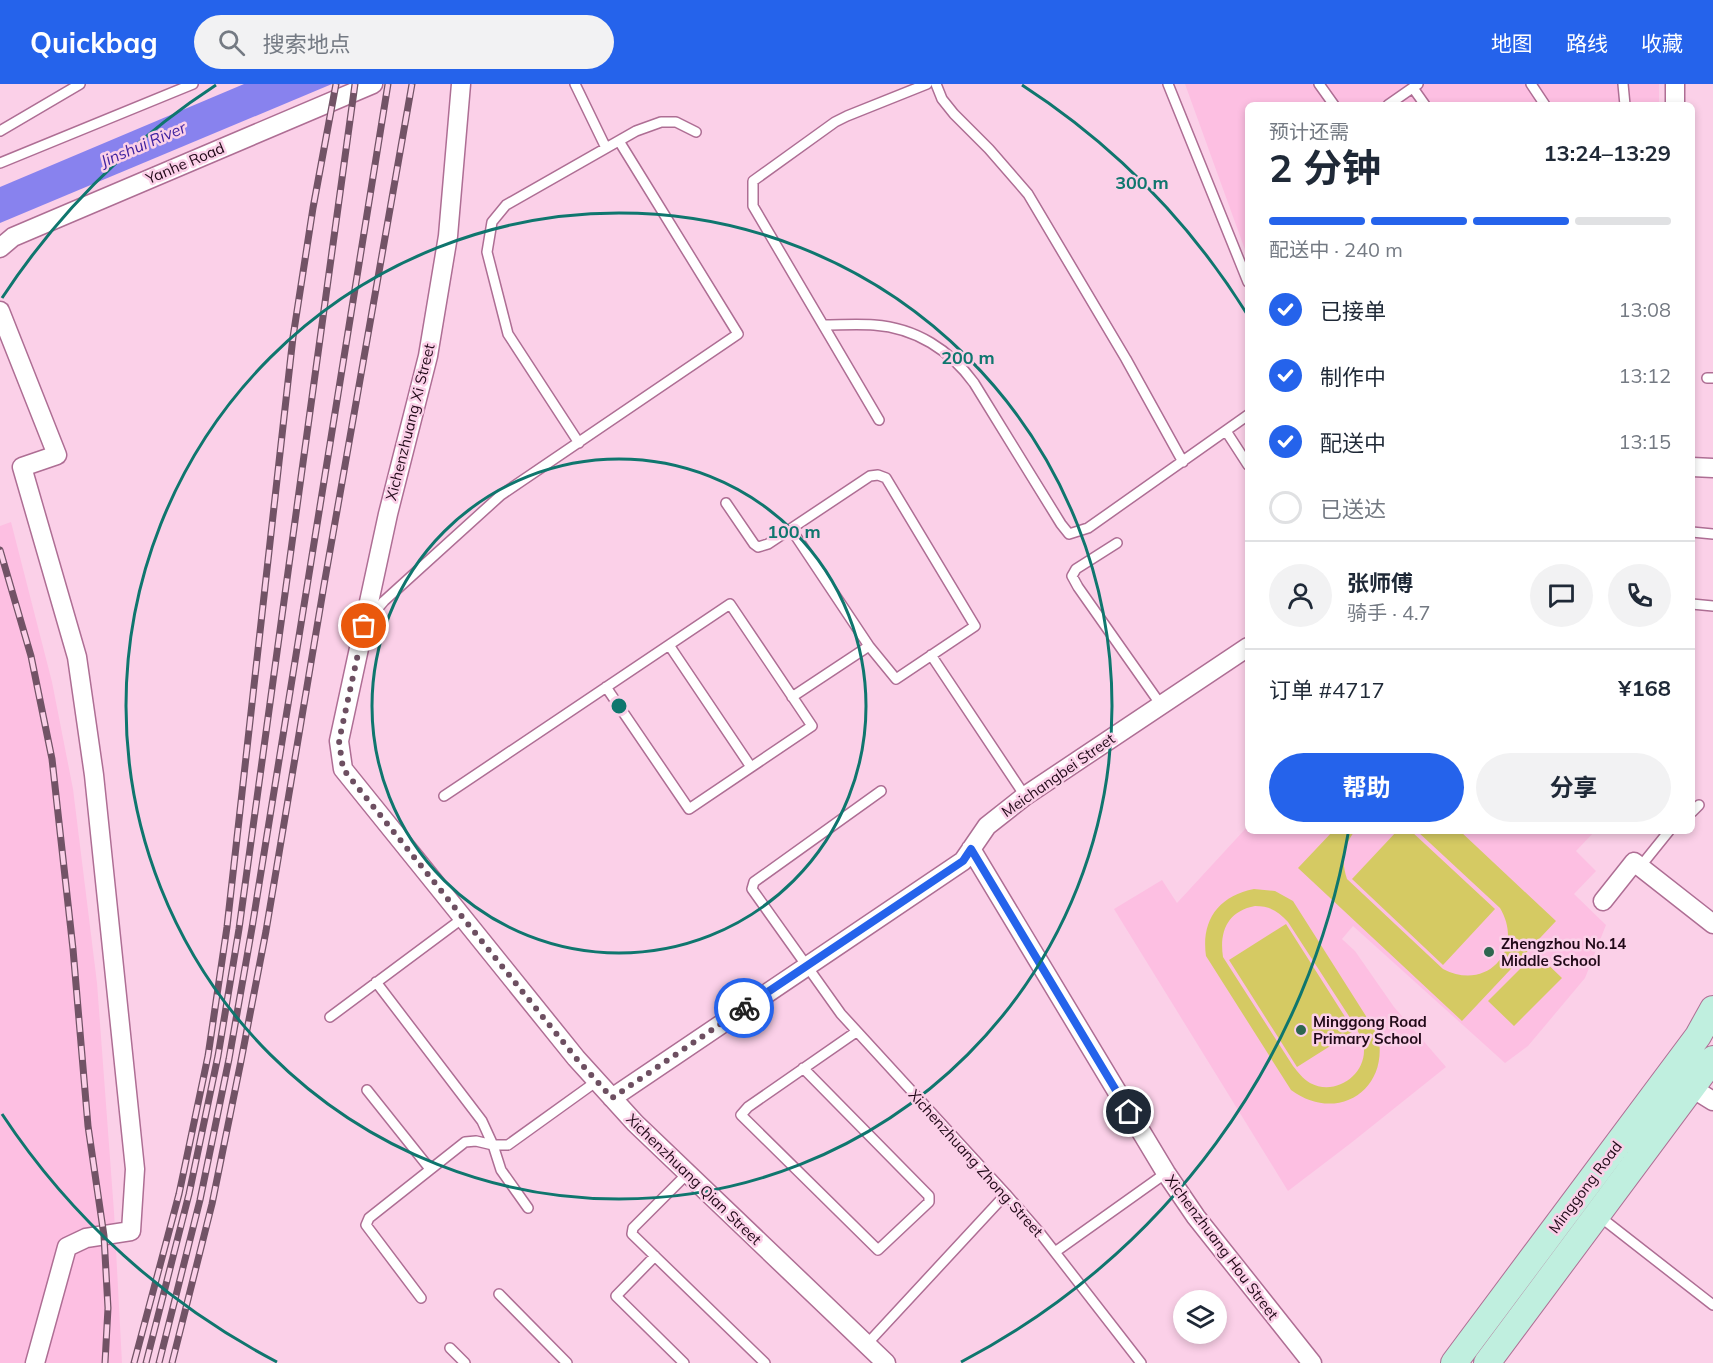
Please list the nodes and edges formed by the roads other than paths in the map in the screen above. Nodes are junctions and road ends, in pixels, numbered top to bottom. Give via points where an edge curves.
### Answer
1 (80, 84) edge
2 (193, 84) edge
3 (373, 84) edge
4 (461, 84) edge
5 (575, 84) edge
6 (927, 84) edge
7 (936, 84) edge
8 (1168, 84) edge
9 (1319, 84) edge
10 (1531, 84) edge
11 (1623, 84) edge
12 (1675, 84) edge
13 (1415, 86) edge
14 (1332, 102) edge
15 (1392, 102) edge
16 (1423, 102) edge
17 (1543, 102) edge
18 (1625, 102) edge
19 (1675, 102) edge
20 (0, 131) edge
21 (696, 132) dead end
22 (619, 141) junction
23 (606, 148) junction
24 (0, 163) edge
25 (0, 248) edge
26 (1245, 275) edge
27 (0, 311) edge
28 (823, 325) junction
29 (1245, 417) edge
30 (879, 420) dead end
31 (1226, 431) junction
32 (579, 443) junction
33 (1245, 460) edge
34 (1183, 462) junction
35 (1695, 467) edge
36 (1713, 468) edge
37 (726, 503) dead end
38 (791, 529) junction
39 (1695, 532) edge
40 (1713, 534) edge
41 (1117, 543) dead end
42 (1695, 604) edge
43 (1713, 606) edge
44 (364, 626) junction
45 (669, 645) junction
46 (869, 645) junction
47 (1245, 649) edge
48 (932, 655) junction
49 (606, 687) junction
50 (792, 697) junction
51 (1161, 705) junction
52 (340, 756) joint
53 (751, 767) junction
54 (881, 791) dead end
55 (444, 796) dead end
56 (1025, 796) junction
57 (1667, 834) edge
58 (971, 849) junction
59 (1640, 867) junction
60 (1603, 901) dead end
61 (463, 918) junction
62 (1713, 924) edge
63 (807, 966) junction
64 (376, 982) junction
65 (1713, 1009) edge
66 (330, 1017) dead end
67 (855, 1032) junction
68 (1713, 1059) edge
69 (803, 1068) junction
70 (597, 1081) junction
71 (367, 1090) dead end
72 (1702, 1094) edge
73 (612, 1098) junction
74 (493, 1145) junction
75 (430, 1169) junction
76 (688, 1173) junction
77 (1166, 1173) junction
78 (1006, 1194) junction
79 (528, 1208) dead end
80 (1597, 1215) junction
81 (1055, 1252) junction
82 (656, 1256) junction
83 (499, 1294) dead end
84 (421, 1298) dead end
85 (1713, 1305) edge
86 (867, 1344) junction
87 (450, 1348) dead end
88 (35, 1363) edge
89 (465, 1363) edge
90 (567, 1363) edge
91 (684, 1363) edge
92 (765, 1363) edge
93 (886, 1363) edge
94 (1141, 1363) edge
95 (1312, 1363) edge
96 (1454, 1363) edge
97 (1487, 1363) edge

1 - 20 lane
2 - 24 lane
3 - 25 street, Yanhe Road via 13,237
4 - 44 street, Xichenzhuang Xi Street via 448,236 428,357
5 - 23 lane
6 - 28 lane via 835,122 753,181 753,206
7 - 34 lane via 954,114 1028,194
8 - 26 lane
9 - 14 lane
10 - 17 lane
11 - 18 lane
12 - 19 street
13 - 15 lane
13 - 16 lane
21 - 22 lane via 676,122 661,122
22 - 23 lane
22 - 32 lane via 738,334
23 - 32 lane via 506,204 492,222 488,252 508,334
27 - 88 street via 57,455 22,467 77,657 94,775 135,1170 131,1231 86,1238 67,1247
28 - 30 lane
28 - 34 lane via 898,329 919,336 949,355 974,383 1069,534 1088,528
29 - 31 lane
31 - 33 lane
31 - 34 lane
32 - 44 lane via 501,495 384,601
35 - 36 street
37 - 38 lane via 758,547
38 - 46 lane
38 - 48 lane via 870,476 886,478 975,626
39 - 40 lane
41 - 51 lane via 1076,569 1072,576
42 - 43 lane
44 - 52 street, Xichenzhuang Xi Street via 339,741
45 - 49 lane
45 - 50 lane via 730,604
45 - 53 lane
46 - 48 lane via 896,679
46 - 50 lane
47 - 51 street, Meichangbei Street
48 - 56 lane
49 - 53 lane via 689,809
49 - 55 lane
50 - 53 lane via 812,726
51 - 56 street, Meichangbei Street
52 - 61 street, Xichenzhuang Qian Street via 343,769
54 - 63 lane, Xichenzhuang Zhong Street via 754,882 752,889
56 - 58 street, Meichangbei Street via 987,826
57 - 59 lane
58 - 63 street, Meichangbei Street via 963,861
58 - 77 street, Xichenzhuang Hou Street
59 - 60 street via 1634,862
59 - 62 street
61 - 64 lane
61 - 70 street, Xichenzhuang Qian Street
63 - 67 lane, Xichenzhuang Zhong Street
63 - 73 street, Meichangbei Street
64 - 66 lane
64 - 74 lane via 482,1121
65 - 96 main road, Minggong Road via 1698,1036
67 - 69 lane
67 - 78 lane, Xichenzhuang Zhong Street
68 - 72 main road, Minggong Road
69 - 69 lane via 929,1196 929,1202 878,1250 741,1115
70 - 73 street, Xichenzhuang Qian Street
70 - 74 lane via 508,1145
71 - 75 lane
72 - 80 main road, Minggong Road
73 - 76 street, Xichenzhuang Qian Street
74 - 75 lane via 465,1142
74 - 79 lane via 501,1170
75 - 84 lane via 369,1218 366,1225
76 - 82 lane via 633,1228 632,1234
76 - 86 street, Xichenzhuang Qian Street
77 - 81 lane
77 - 95 street, Xichenzhuang Hou Street
78 - 81 lane, Xichenzhuang Zhong Street
78 - 86 lane
80 - 85 lane
80 - 97 main road, Minggong Road
81 - 94 lane, Xichenzhuang Zhong Street
82 - 91 lane via 616,1296
82 - 92 lane
83 - 90 lane
86 - 93 street, Xichenzhuang Qian Street
87 - 89 lane

